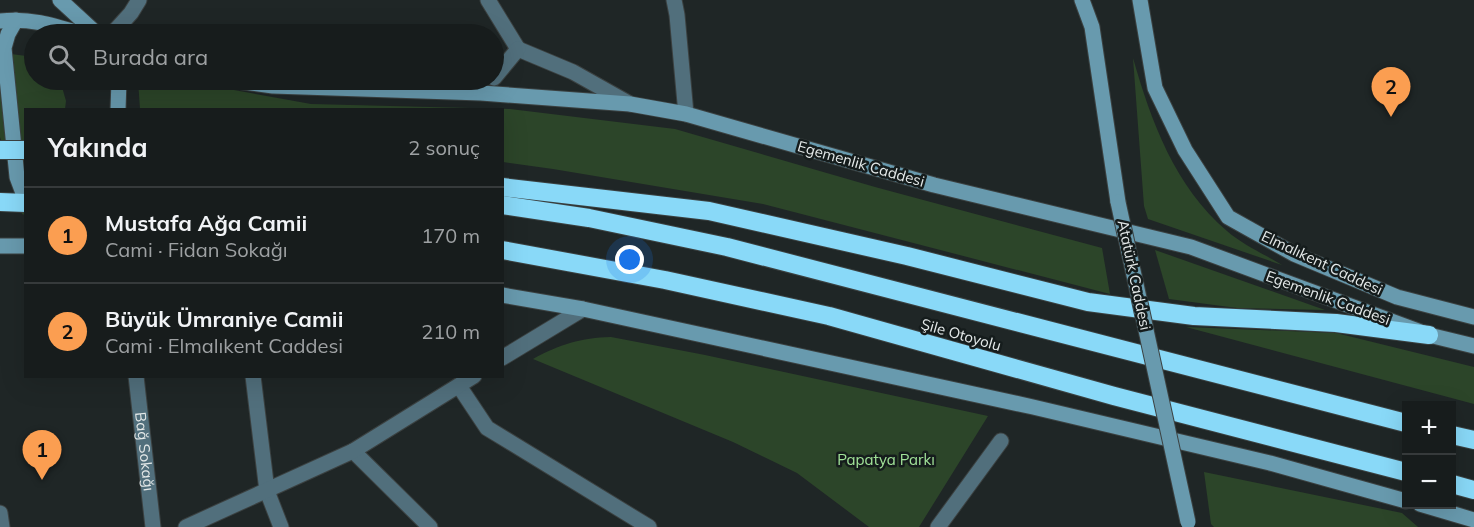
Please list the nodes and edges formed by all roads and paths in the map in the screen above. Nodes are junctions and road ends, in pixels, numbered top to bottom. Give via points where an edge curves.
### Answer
1 (60, 0) edge
2 (139, 0) edge
3 (488, 0) edge
4 (674, 0) edge
5 (1083, 0) edge
6 (1096, 0) edge
7 (1140, 0) edge
8 (8, 21) edge
9 (46, 24) edge
10 (86, 24) edge
11 (121, 24) edge
12 (503, 24) edge
13 (504, 26) edge
14 (1092, 27) junction
15 (518, 49) junction
16 (504, 66) edge
17 (118, 90) edge
18 (392, 90) edge
19 (484, 90) edge
20 (481, 93) junction
21 (630, 104) junction
22 (117, 108) edge
23 (686, 114) junction
24 (0, 150) edge
25 (24, 150) edge
26 (504, 187) edge
27 (24, 196) edge
28 (0, 202) edge
29 (24, 202) edge
30 (504, 204) edge
31 (0, 246) edge
32 (24, 246) edge
33 (504, 250) edge
34 (504, 296) edge
35 (583, 309) junction
36 (1474, 317) edge
37 (1429, 335) junction
38 (1474, 346) edge
39 (504, 357) edge
40 (136, 378) edge
41 (253, 378) edge
42 (471, 378) edge
43 (459, 386) junction
44 (1402, 422) edge
45 (1456, 436) edge
46 (1474, 440) edge
47 (1001, 441) dead end
48 (353, 451) junction
49 (1402, 471) edge
50 (1456, 485) edge
51 (1474, 490) edge
52 (267, 491) junction
53 (1402, 500) edge
54 (1437, 509) edge
55 (0, 513) edge
56 (1474, 520) edge
57 (1188, 524) edge
58 (2, 527) edge
59 (153, 527) edge
60 (186, 527) edge
61 (281, 527) edge
62 (430, 527) edge
63 (650, 527) edge
64 (938, 527) edge

1 - 10 street
2 - 11 street
3 - 12 street
4 - 23 street
5 - 14 street, Atatürk Caddesi
6 - 14 street, Atatürk Caddesi
7 - 36 street, Elmalıkent Caddesi via 1155,88 1185,150 1228,217 1294,254 1397,297
8 - 9 street
8 - 27 street via 4,48 17,177
13 - 15 street
14 - 57 street, Atatürk Caddesi, bridge via 1118,202
15 - 16 street
15 - 21 street via 573,72
17 - 22 street
18 - 20 street, Egemenlik Caddesi
19 - 20 street
20 - 21 street, Egemenlik Caddesi
21 - 23 street, Egemenlik Caddesi
23 - 37 street, Egemenlik Caddesi via 934,185 1191,247
24 - 25 highway, bridge
26 - 37 highway via 709,211 1088,302 1194,316 1336,323
28 - 29 highway
30 - 44 highway, Şile Otoyolu via 727,248
31 - 32 street
33 - 49 highway, Şile Otoyolu via 829,316
34 - 35 street
35 - 39 street
35 - 53 street via 1056,412 1270,463
37 - 38 street, Egemenlik Caddesi
40 - 59 street, Bağ Sokağı
41 - 52 street
42 - 43 street
43 - 48 street
43 - 63 street via 488,428
45 - 46 highway
47 - 64 street
48 - 52 street
48 - 62 street
50 - 51 highway
52 - 60 street
52 - 61 street
54 - 56 street
55 - 58 street

